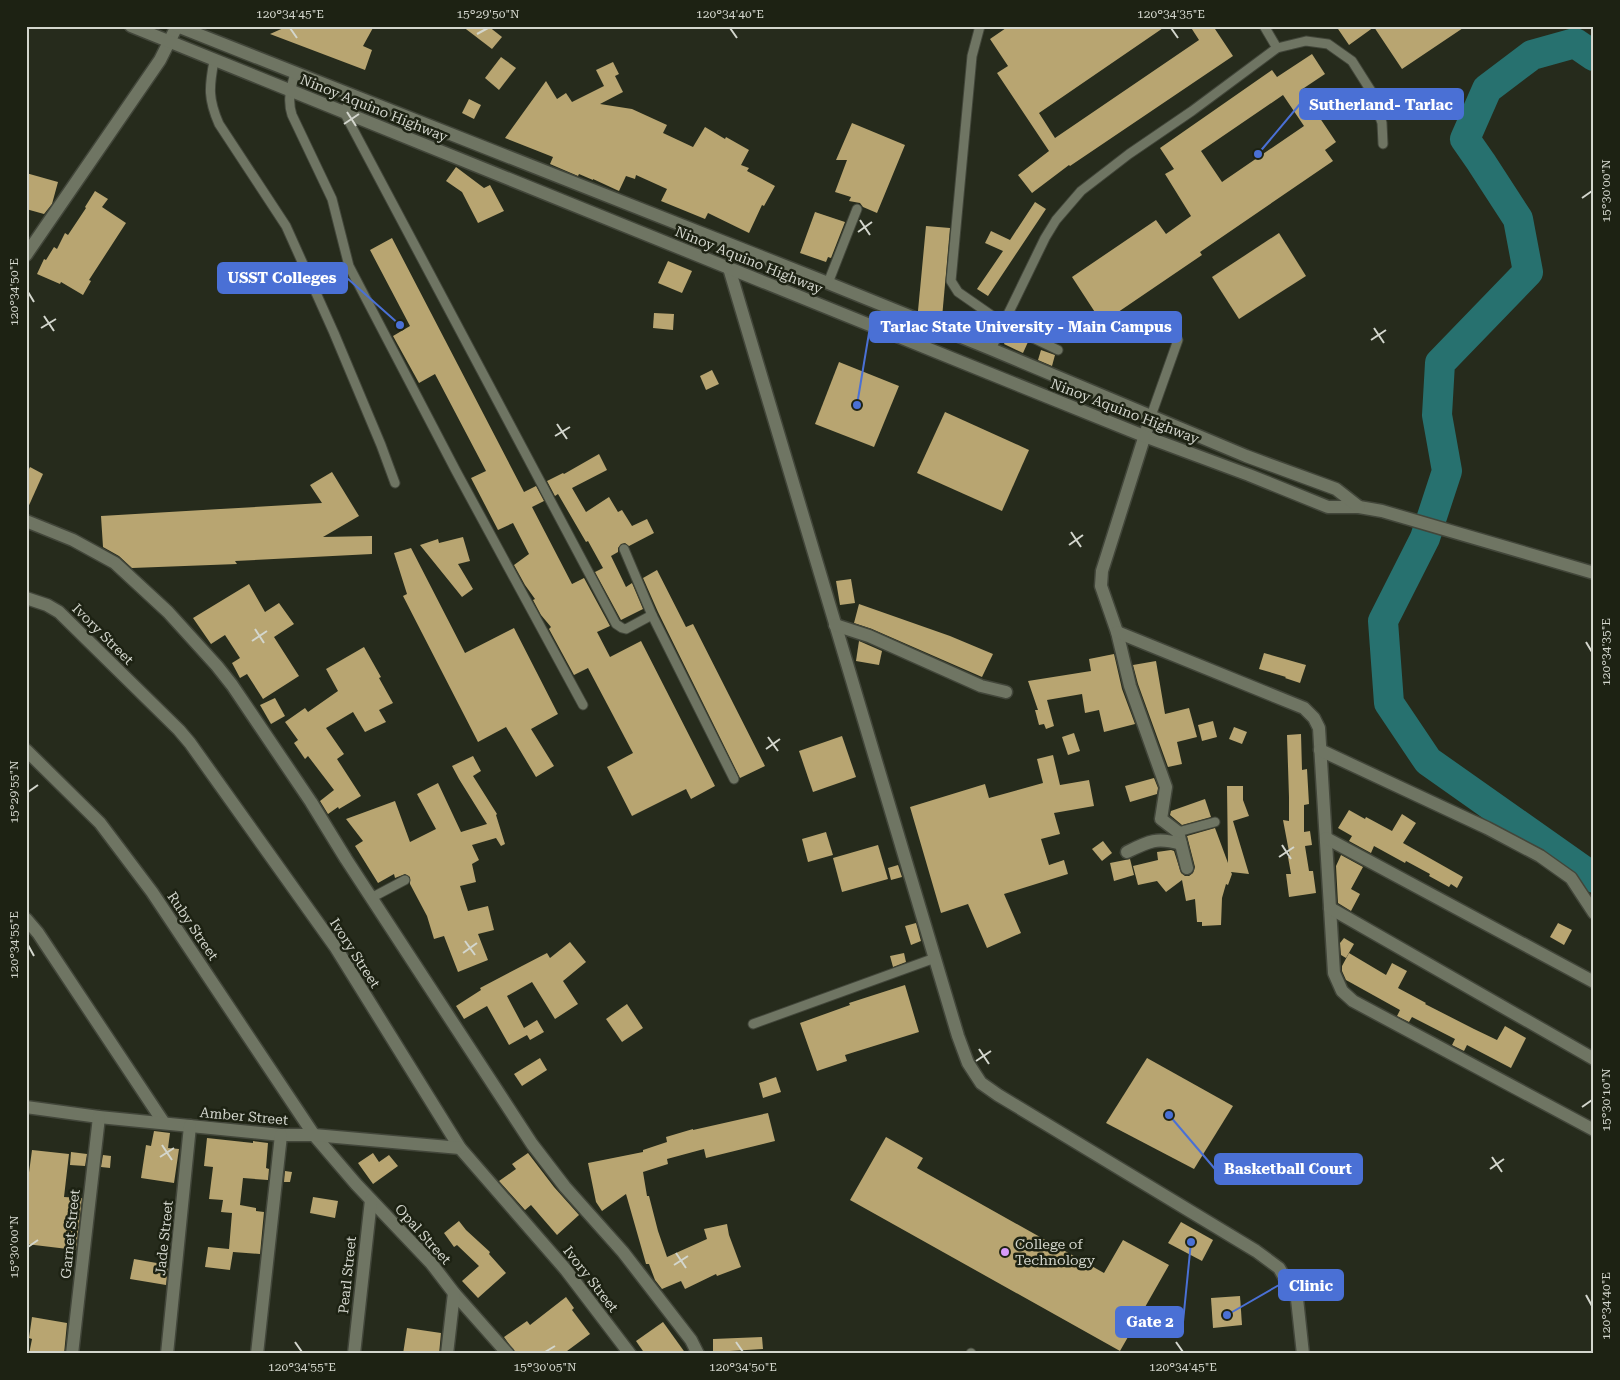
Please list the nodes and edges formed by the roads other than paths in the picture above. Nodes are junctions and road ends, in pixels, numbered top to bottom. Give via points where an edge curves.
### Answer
1 (131, 26) edge
2 (177, 26) edge
3 (980, 26) edge
4 (1264, 26) edge
5 (170, 42) junction
6 (1277, 48) junction
7 (214, 60) junction
8 (296, 73) junction
9 (290, 90) junction
10 (350, 94) junction
11 (345, 114) junction
12 (1383, 144) dead end
13 (857, 209) dead end
14 (707, 236) junction
15 (26, 255) edge
16 (699, 256) junction
17 (729, 268) junction
18 (811, 277) junction
19 (828, 283) junction
20 (803, 298) junction
21 (1004, 324) junction
22 (1178, 340) dead end
23 (991, 349) junction
24 (1058, 350) dead end
25 (1151, 416) junction
26 (1144, 436) junction
27 (395, 483) dead end
28 (1360, 507) junction
29 (26, 521) edge
30 (624, 549) dead end
31 (1594, 573) edge
32 (26, 598) edge
33 (652, 615) junction
34 (835, 625) junction
35 (1118, 632) junction
36 (1006, 692) dead end
37 (583, 705) dead end
38 (26, 750) edge
39 (1320, 750) junction
40 (734, 779) dead end
41 (1215, 822) dead end
42 (1179, 838) junction
43 (1326, 838) junction
44 (1127, 852) dead end
45 (1187, 868) dead end
46 (405, 880) dead end
47 (371, 898) junction
48 (1330, 908) junction
49 (1594, 913) edge
50 (26, 919) edge
51 (935, 958) junction
52 (1594, 982) edge
53 (753, 1024) dead end
54 (1594, 1059) edge
55 (26, 1107) edge
56 (99, 1117) junction
57 (164, 1123) junction
58 (190, 1126) junction
59 (1594, 1130) edge
60 (281, 1135) junction
61 (314, 1135) junction
62 (460, 1148) junction
63 (371, 1200) junction
64 (454, 1293) junction
65 (72, 1354) edge
66 (167, 1354) edge
67 (257, 1354) edge
68 (354, 1354) edge
69 (447, 1354) edge
70 (508, 1354) edge
71 (630, 1354) edge
72 (698, 1354) edge
73 (1303, 1354) edge

1 - 5 street, Ninoy Aquino Highway
2 - 5 street
2 - 8 street, Ninoy Aquino Highway
3 - 21 lane via 972,56 951,282 958,292
4 - 6 lane
5 - 7 street, Ninoy Aquino Highway
5 - 15 street
6 - 12 lane via 1306,41 1328,44 1352,61 1371,91 1382,123
6 - 21 lane via 1081,190 1045,238
7 - 9 street, Ninoy Aquino Highway
7 - 27 lane via 210,94 215,115 286,226
8 - 9 lane
8 - 10 street, Ninoy Aquino Highway
9 - 11 street, Ninoy Aquino Highway
9 - 37 lane via 292,115 332,199 349,266
10 - 11 lane
10 - 14 street, Ninoy Aquino Highway
11 - 16 street, Ninoy Aquino Highway
11 - 33 lane via 616,624 626,629
13 - 19 lane
14 - 16 street
14 - 18 street, Ninoy Aquino Highway
16 - 17 street, Ninoy Aquino Highway
17 - 20 street, Ninoy Aquino Highway
17 - 34 street
18 - 19 street, Ninoy Aquino Highway
18 - 20 street
19 - 23 street, Ninoy Aquino Highway
20 - 26 street, Ninoy Aquino Highway
21 - 23 lane
21 - 24 lane
22 - 25 lane
23 - 25 street, Ninoy Aquino Highway
25 - 26 street
25 - 28 street, Ninoy Aquino Highway via 1336,489
26 - 28 street, Ninoy Aquino Highway via 1328,507
26 - 35 street via 1102,570 1102,586
28 - 31 street, Ninoy Aquino Highway
29 - 47 street via 115,563 189,634 232,685
30 - 33 lane
32 - 62 street, Ivory Street via 59,612 190,743 336,948
33 - 40 lane
34 - 36 street via 869,636 981,686
34 - 51 street
35 - 39 street via 1304,708 1319,728
35 - 42 street via 1130,686 1166,787 1161,820
38 - 61 street, Ruby Street via 100,824 152,892
39 - 43 street
39 - 49 street via 1540,856 1570,878
41 - 42 lane
42 - 44 street via 1148,842
42 - 45 street
43 - 48 street
43 - 52 street
46 - 47 lane
47 - 72 street via 532,1144 692,1340
48 - 54 street
48 - 59 street via 1334,973 1342,991 1353,1001
50 - 57 street
51 - 53 lane
51 - 73 street via 958,1036 968,1063 981,1083 1279,1268 1297,1299
55 - 56 street, Amber Street
56 - 57 street, Amber Street
56 - 65 street, Garnet Street
57 - 58 street, Amber Street
58 - 60 street, Amber Street
58 - 66 street, Jade Street
60 - 61 street, Amber Street
60 - 67 street
61 - 62 street, Amber Street
61 - 63 street, Opal Street
62 - 71 street, Ivory Street via 566,1270
63 - 64 street, Opal Street via 431,1263
63 - 68 street, Pearl Street
64 - 69 street
64 - 70 street, Opal Street

